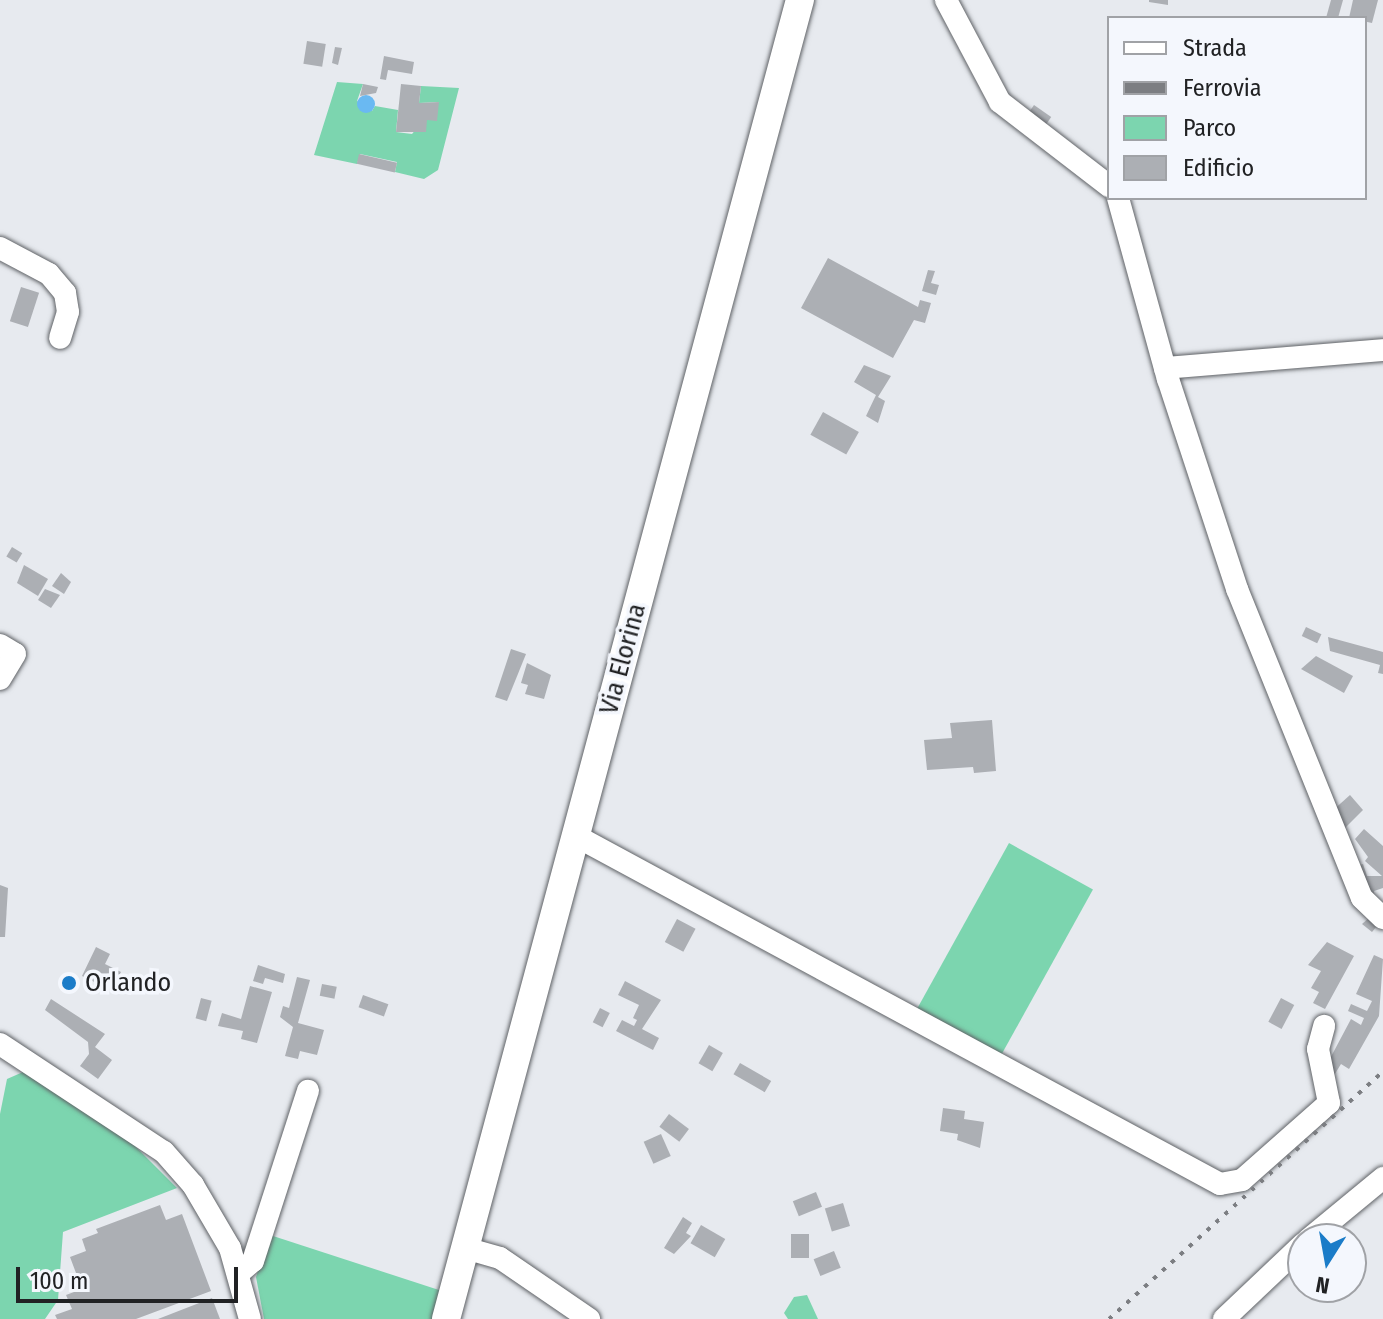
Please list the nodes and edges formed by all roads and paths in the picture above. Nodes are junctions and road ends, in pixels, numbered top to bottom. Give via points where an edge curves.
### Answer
1 (800, 0) edge
2 (946, 0) edge
3 (1107, 184) edge
4 (1119, 200) edge
5 (0, 248) edge
6 (60, 338) dead end
7 (1383, 350) edge
8 (1165, 368) junction
9 (0, 645) edge
10 (0, 679) edge
11 (576, 836) junction
12 (1383, 918) edge
13 (1324, 1026) dead end
14 (0, 1044) edge
15 (308, 1091) dead end
16 (1383, 1178) edge
17 (1328, 1223) edge
18 (465, 1248) junction
19 (1287, 1259) edge
20 (239, 1273) junction
21 (250, 1319) edge
22 (446, 1319) edge
23 (589, 1319) edge
24 (1224, 1319) edge

1 - 11 main road, Via Elorina
2 - 3 street via 1000,102
4 - 8 street
5 - 6 street via 49,274 65,293 68,312
7 - 8 street
8 - 12 street via 1237,589 1362,898
9 - 10 street via 15,654
11 - 13 street via 1220,1184 1242,1180 1329,1103 1318,1049
11 - 18 main road, Via Elorina
14 - 20 street via 164,1152 215,1219
15 - 20 street via 253,1261
16 - 17 street
18 - 22 main road, Via Elorina
18 - 23 street via 500,1258
19 - 24 street
20 - 21 street

